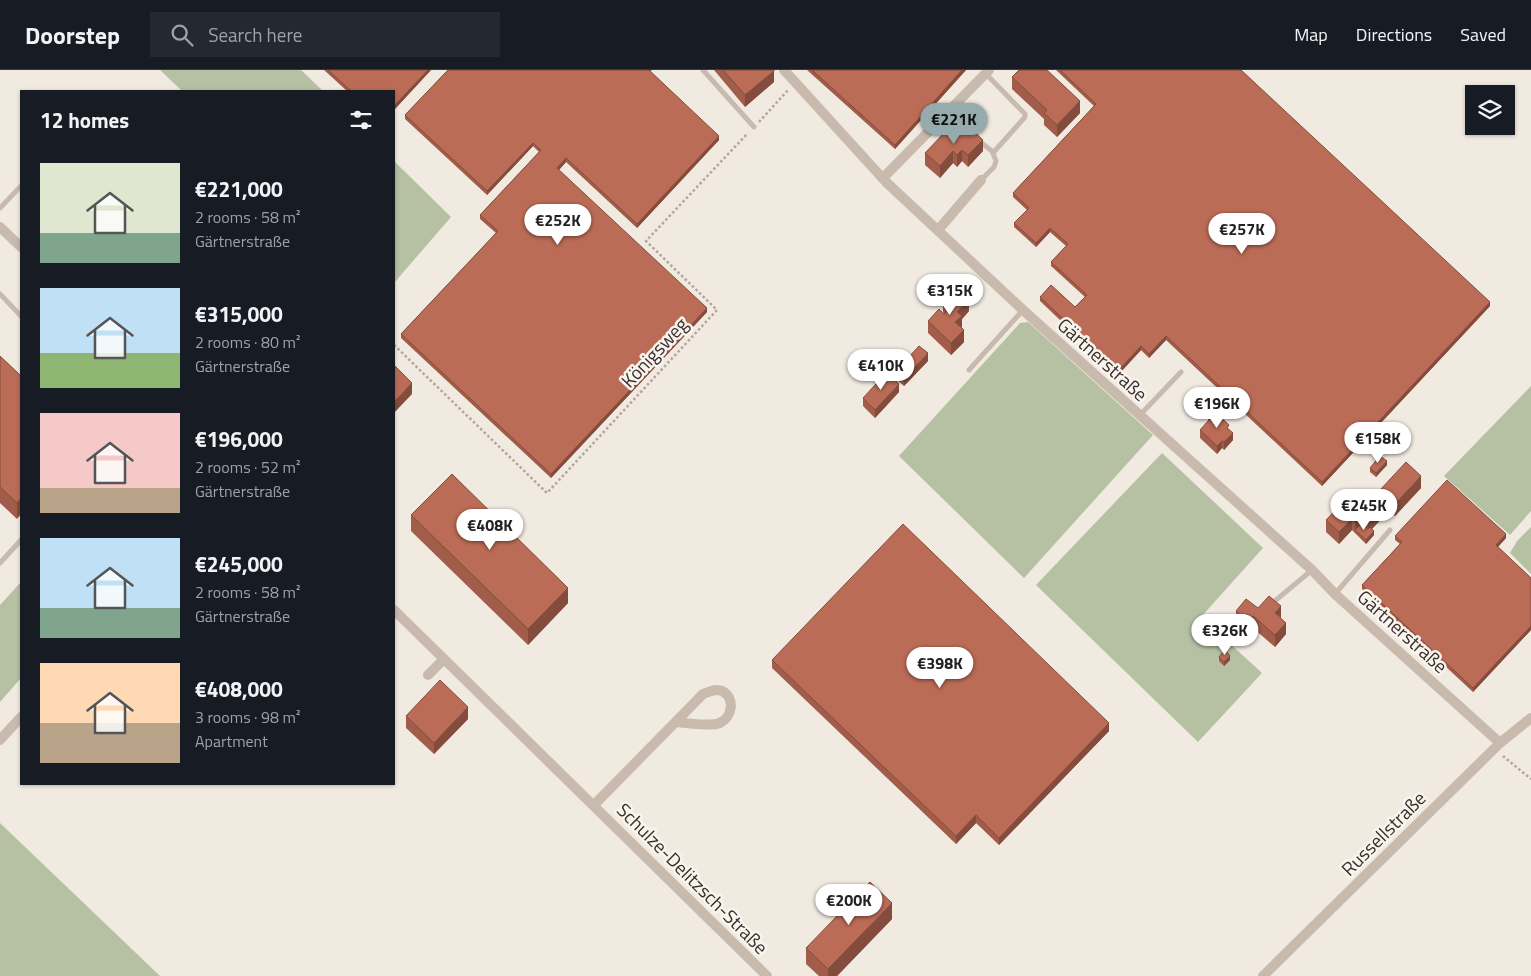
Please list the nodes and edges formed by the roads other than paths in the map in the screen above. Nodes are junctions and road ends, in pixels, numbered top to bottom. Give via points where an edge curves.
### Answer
1 (702, 70) edge
2 (784, 70) edge
3 (987, 72) edge
4 (947, 112) junction
5 (754, 127) road end
6 (993, 153) junction
7 (882, 178) junction
8 (981, 180) joint
9 (20, 187) edge
10 (0, 208) edge
11 (0, 227) edge
12 (938, 230) junction
13 (20, 246) edge
14 (0, 294) edge
15 (1023, 310) junction
16 (20, 315) edge
17 (969, 370) dead end
18 (1181, 372) dead end
19 (1139, 416) junction
20 (1390, 530) dead end
21 (20, 541) edge
22 (0, 563) edge
23 (1312, 570) junction
24 (1335, 594) junction
25 (1264, 610) edge
26 (395, 611) edge
27 (444, 659) junction
28 (428, 675) dead end
29 (20, 718) edge
30 (1531, 718) edge
31 (676, 722) junction
32 (0, 740) edge
33 (1497, 746) junction
34 (594, 805) junction
35 (1269, 974) edge
36 (768, 976) edge

1 - 5 lane
2 - 7 street, Gärtnerstraße
3 - 4 street
3 - 6 lane via 1025,114
4 - 6 lane
4 - 7 street
6 - 8 lane via 994,166
7 - 12 street, Gärtnerstraße
8 - 12 street
9 - 10 lane
11 - 13 street
12 - 15 street, Gärtnerstraße
14 - 16 lane
15 - 17 lane
15 - 19 street, Gärtnerstraße
18 - 19 lane
19 - 23 street, Gärtnerstraße
20 - 24 lane
21 - 22 lane
23 - 24 street, Gärtnerstraße
23 - 25 lane
24 - 33 street, Gärtnerstraße
26 - 27 street, Schulze-Delitzsch-Straße
27 - 28 street
27 - 34 street, Schulze-Delitzsch-Straße
29 - 32 street
30 - 33 street, Russellstraße
31 - 31 street, Schulze-Delitzsch-Straße via 703,694 712,690 722,691 730,698 729,716 719,723
31 - 34 street, Schulze-Delitzsch-Straße
33 - 35 street, Russellstraße
34 - 36 street, Schulze-Delitzsch-Straße

